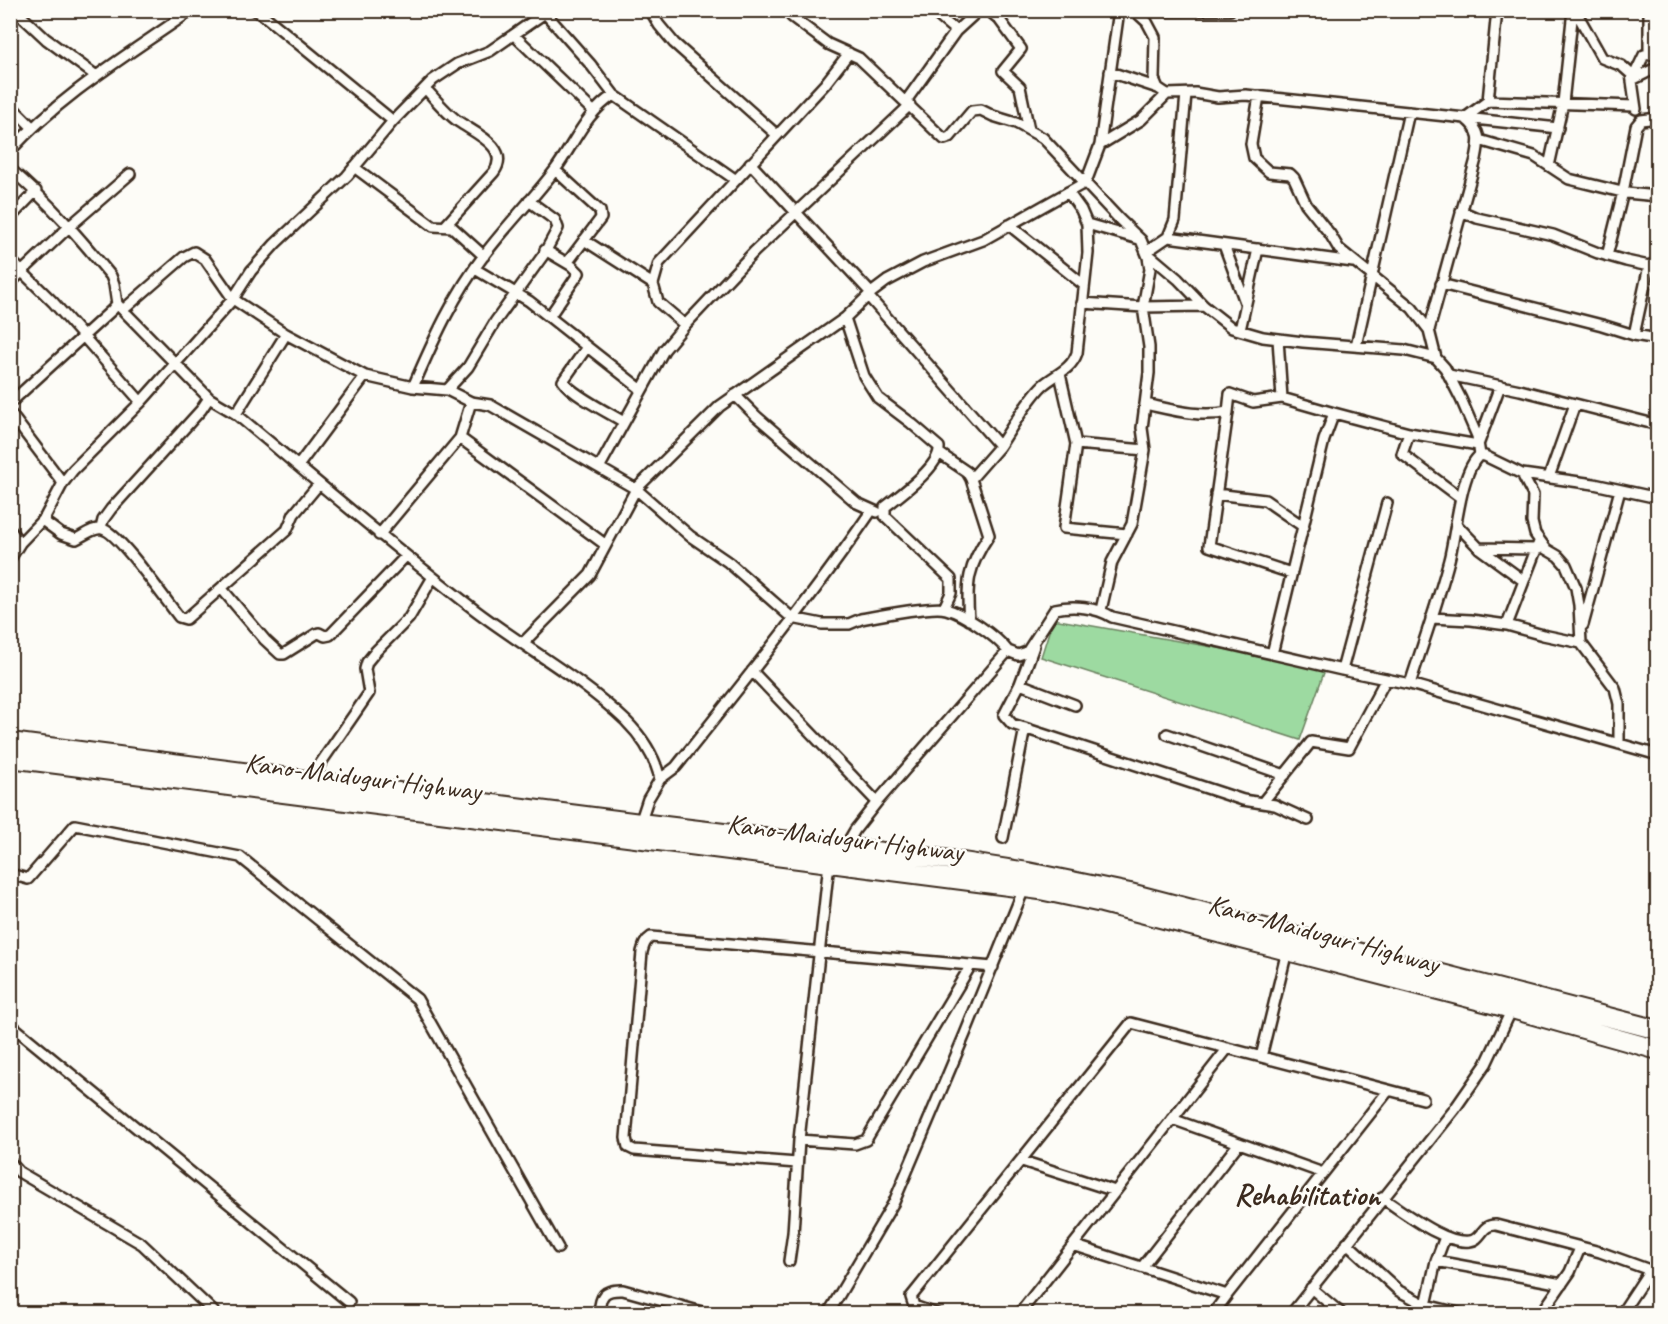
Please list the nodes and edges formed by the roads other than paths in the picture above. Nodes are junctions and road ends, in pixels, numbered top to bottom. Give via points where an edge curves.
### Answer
1 (15, 10) edge
2 (192, 10) edge
3 (254, 10) edge
4 (650, 10) edge
5 (786, 10) edge
6 (931, 10) edge
7 (979, 10) edge
8 (988, 10) edge
9 (1119, 10) edge
10 (1497, 10) edge
11 (1574, 10) edge
12 (1649, 10) edge
13 (1135, 11) edge
14 (1230, 11) edge
15 (547, 12) edge
16 (956, 31) junction
17 (514, 35) junction
18 (849, 53) junction
19 (1653, 54) edge
20 (1658, 67) edge
21 (1110, 72) junction
22 (95, 75) junction
23 (1632, 81) junction
24 (425, 88) junction
25 (1158, 88) junction
26 (1167, 94) junction
27 (1186, 94) junction
28 (614, 96) junction
29 (1259, 96) junction
30 (1488, 101) junction
31 (908, 103) junction
32 (1563, 104) junction
33 (10, 105) edge
34 (1635, 106) junction
35 (593, 111) junction
36 (1409, 112) junction
37 (1465, 118) junction
38 (1658, 118) edge
39 (1641, 120) junction
40 (393, 121) junction
41 (32, 127) junction
42 (1558, 128) junction
43 (1029, 130) junction
44 (777, 135) junction
45 (1479, 140) junction
46 (1100, 145) junction
47 (10, 151) edge
48 (750, 163) junction
49 (1550, 166) junction
50 (354, 167) junction
51 (10, 169) edge
52 (555, 170) junction
53 (130, 174) dead end
54 (736, 180) junction
55 (1086, 182) junction
56 (36, 191) junction
57 (1068, 192) junction
58 (1623, 192) junction
59 (1658, 196) edge
60 (529, 201) junction
61 (1461, 211) junction
62 (797, 212) junction
63 (10, 218) edge
64 (1087, 224) junction
65 (446, 225) junction
66 (1009, 225) junction
67 (70, 226) junction
68 (1168, 237) junction
69 (584, 240) junction
70 (1141, 240) junction
71 (1224, 245) junction
72 (1258, 249) junction
73 (545, 250) junction
74 (1146, 252) junction
75 (483, 256) junction
76 (1607, 256) junction
77 (10, 260) edge
78 (1354, 262) junction
79 (567, 263) junction
80 (1653, 264) edge
81 (475, 269) junction
82 (23, 272) junction
83 (1372, 275) junction
84 (10, 283) edge
85 (653, 284) junction
86 (1441, 284) junction
87 (1084, 285) junction
88 (515, 294) junction
89 (869, 294) junction
90 (232, 299) junction
91 (1082, 303) junction
92 (1246, 303) junction
93 (1204, 306) junction
94 (120, 307) junction
95 (1143, 307) junction
96 (549, 317) junction
97 (846, 318) junction
98 (685, 325) junction
99 (1240, 330) junction
100 (1429, 330) junction
101 (286, 334) junction
102 (1634, 335) junction
103 (83, 337) junction
104 (1278, 339) junction
105 (1658, 339) edge
106 (1356, 346) junction
107 (587, 347) junction
108 (1436, 358) junction
109 (175, 364) junction
110 (1060, 374) junction
111 (1449, 375) junction
112 (365, 376) junction
113 (1500, 386) junction
114 (413, 387) junction
115 (447, 390) junction
116 (642, 390) junction
117 (735, 395) junction
118 (209, 398) junction
119 (1282, 398) junction
120 (141, 402) junction
121 (471, 402) junction
122 (10, 403) edge
123 (1145, 404) junction
124 (1575, 404) junction
125 (1228, 412) junction
126 (1334, 413) junction
127 (236, 414) junction
128 (12, 418) edge
129 (624, 422) junction
130 (1658, 425) edge
131 (1409, 433) junction
132 (460, 438) junction
133 (1076, 444) junction
134 (1478, 445) junction
135 (999, 447) junction
136 (1145, 450) junction
137 (939, 453) junction
138 (1480, 455) junction
139 (298, 466) junction
140 (600, 466) junction
141 (1522, 474) junction
142 (1549, 477) junction
143 (971, 479) junction
144 (63, 483) junction
145 (319, 484) junction
146 (636, 489) junction
147 (1620, 490) junction
148 (1216, 494) junction
149 (1461, 498) junction
150 (1658, 498) edge
151 (1387, 503) dead end
152 (872, 510) junction
153 (885, 516) junction
154 (42, 520) junction
155 (1456, 524) junction
156 (1304, 527) junction
157 (101, 528) junction
158 (10, 530) edge
159 (1127, 534) junction
160 (379, 535) junction
161 (20, 543) junction
162 (606, 545) junction
163 (1540, 547) junction
164 (1479, 548) junction
165 (406, 556) junction
166 (10, 559) edge
167 (1291, 573) junction
168 (433, 578) junction
169 (1524, 580) junction
170 (222, 589) junction
171 (944, 608) junction
172 (1101, 610) junction
173 (792, 618) junction
174 (1431, 618) junction
175 (969, 620) junction
176 (1507, 625) junction
177 (1037, 638) junction
178 (1581, 638) junction
179 (523, 643) junction
180 (1008, 651) junction
181 (1272, 654) junction
182 (1342, 670) junction
183 (752, 671) junction
184 (1386, 679) junction
185 (1020, 684) junction
186 (1410, 684) junction
187 (1075, 705) dead end
188 (1025, 728) junction
189 (1167, 734) dead end
190 (10, 742) edge
191 (1619, 744) junction
192 (1658, 755) edge
193 (10, 758) edge
194 (1285, 775) junction
195 (660, 778) junction
196 (309, 780) junction
197 (877, 802) junction
198 (1262, 803) junction
199 (1308, 820) dead end
200 (640, 823) junction
201 (1003, 838) dead end
202 (845, 847) junction
203 (829, 863) junction
204 (10, 874) edge
205 (1026, 880) junction
206 (820, 951) junction
207 (1287, 951) junction
208 (971, 965) junction
209 (993, 967) junction
210 (1512, 1009) junction
211 (10, 1024) edge
212 (1658, 1030) edge
213 (1228, 1048) junction
214 (1658, 1050) edge
215 (1261, 1057) junction
216 (1388, 1091) junction
217 (1423, 1099) dead end
218 (1172, 1119) junction
219 (799, 1140) junction
220 (1239, 1143) junction
221 (1022, 1161) junction
222 (10, 1162) edge
223 (797, 1163) junction
224 (1323, 1173) junction
225 (1115, 1191) junction
226 (1382, 1198) junction
227 (1445, 1237) junction
228 (1347, 1243) junction
229 (1073, 1245) junction
230 (558, 1248) dead end
231 (1580, 1248) junction
232 (789, 1261) dead end
233 (1436, 1261) junction
234 (1142, 1267) junction
235 (1654, 1271) edge
236 (1562, 1284) junction
237 (1311, 1288) junction
238 (1227, 1295) junction
239 (349, 1302) dead end
240 (1425, 1309) edge
241 (216, 1314) edge
242 (599, 1314) edge
243 (709, 1314) edge
244 (828, 1314) edge
245 (937, 1314) edge
246 (1019, 1314) edge
247 (1213, 1314) edge
248 (1291, 1314) edge
249 (1342, 1314) edge
250 (1462, 1314) edge
251 (1541, 1314) edge
252 (1621, 1314) edge

1 - 22 street
2 - 22 street
3 - 40 street
4 - 44 street via 674,43
5 - 18 street via 828,44
6 - 16 street
7 - 16 street
8 - 43 street via 1022,49 1003,71 1020,87
9 - 21 street
10 - 30 street
11 - 23 street via 1602,58 1628,70
11 - 32 street
12 - 19 street
13 - 14 street
13 - 25 street via 1155,37 1154,79
15 - 17 street
15 - 28 street
16 - 31 street
17 - 24 street via 490,51 457,64
17 - 35 street
18 - 31 street
18 - 44 street
19 - 23 street via 1642,57
20 - 23 street
21 - 25 street
21 - 46 street
22 - 41 street
23 - 34 street
24 - 40 street
24 - 65 street via 458,121 487,140 499,156 494,172
25 - 26 street
26 - 27 street
26 - 46 street via 1141,120
27 - 29 street
27 - 68 street via 1175,220
28 - 35 street
28 - 54 street
29 - 36 street
29 - 78 street via 1251,144 1254,158 1269,172 1294,178 1311,212
30 - 32 street
30 - 37 street
31 - 43 street via 944,139 972,111 981,110
31 - 62 street
32 - 34 street
32 - 42 street
33 - 41 street
34 - 39 street
35 - 52 street
36 - 37 street
36 - 83 street
37 - 42 street
37 - 45 street via 1474,126
38 - 39 street
39 - 58 street via 1635,126
40 - 50 street
41 - 47 street
42 - 49 street
43 - 55 street via 1043,138
44 - 48 street
45 - 49 street via 1534,156
45 - 61 street
46 - 55 street
48 - 54 street
48 - 62 street
49 - 58 street via 1569,179
50 - 65 street via 427,223 440,228
50 - 90 street via 251,271
51 - 56 street
52 - 60 street
52 - 69 street via 600,212 601,218
53 - 67 street
54 - 85 street via 659,263
55 - 57 street
55 - 70 street
56 - 63 street
56 - 67 street
57 - 64 street
57 - 66 street
58 - 59 street
58 - 76 street
60 - 73 street via 555,220 558,228
60 - 75 street
61 - 76 street via 1553,235
61 - 86 street
62 - 89 street
62 - 98 street
64 - 70 street
64 - 87 street
65 - 75 street
66 - 87 street
66 - 89 street via 983,240 922,262
67 - 82 street
67 - 94 street via 111,276
68 - 71 street
68 - 74 street
69 - 79 street
69 - 85 street
70 - 74 street
71 - 72 street
71 - 92 street
72 - 78 street
72 - 92 street
73 - 79 street
73 - 88 street
74 - 93 street
74 - 95 street via 1150,269
75 - 81 street
76 - 80 street
77 - 82 street
78 - 83 street
79 - 96 street via 579,273
80 - 102 street
81 - 88 street
81 - 114 street via 433,341
82 - 84 street
82 - 103 street
83 - 100 street via 1412,308
83 - 106 street
85 - 98 street via 658,302
86 - 100 street
86 - 102 street
87 - 91 street
88 - 96 street
88 - 115 street via 468,367
89 - 97 street
89 - 135 street
90 - 94 street via 205,259 194,252
90 - 101 street
90 - 109 street
91 - 95 street
91 - 110 street via 1077,353 1074,362
92 - 99 street
93 - 95 street
93 - 99 street
94 - 103 street
94 - 109 street
95 - 123 street via 1149,346
96 - 107 street
97 - 117 street
97 - 137 street via 864,376 878,398 939,447
98 - 116 street via 664,350
99 - 104 street
100 - 108 street
101 - 112 street
101 - 127 street
102 - 105 street
103 - 120 street
103 - 122 street
104 - 106 street
104 - 119 street
106 - 108 street via 1404,350
107 - 116 street
107 - 129 street via 563,381
108 - 111 street
109 - 118 street
109 - 120 street
110 - 133 street
110 - 135 street via 1043,385
111 - 113 street
111 - 134 street
112 - 114 street
112 - 139 street
113 - 124 street
113 - 134 street
114 - 115 street
115 - 121 street
116 - 129 street
117 - 146 street
117 - 152 street via 834,484
118 - 127 street
118 - 157 street via 111,509
119 - 125 street via 1253,402 1230,394
119 - 126 street
120 - 144 street
121 - 132 street
121 - 140 street via 490,405
123 - 125 street via 1196,415
123 - 136 street
124 - 130 street
124 - 142 street
125 - 148 street
126 - 131 street
126 - 156 street
127 - 139 street
128 - 144 street
129 - 140 street
131 - 134 street
131 - 149 street via 1402,454
132 - 160 street
132 - 162 street
133 - 136 street
133 - 159 street via 1064,528
134 - 138 street
135 - 143 street
136 - 159 street
137 - 143 street
137 - 153 street via 917,480 885,507
138 - 141 street
138 - 149 street via 1473,460
139 - 145 street
140 - 146 street
141 - 142 street
141 - 163 street via 1533,495 1532,522
142 - 147 street
143 - 175 street via 989,535 972,564 967,596
144 - 154 street
145 - 160 street
145 - 170 street via 294,514 287,530 234,574
146 - 162 street
146 - 173 street
147 - 150 street
147 - 178 street
148 - 156 street via 1265,500
148 - 167 street via 1209,546
149 - 155 street
151 - 182 street
152 - 153 street
152 - 173 street
153 - 171 street via 951,579 951,593
154 - 157 street via 76,539
154 - 161 street
155 - 164 street
155 - 174 street
156 - 167 street
157 - 170 street via 120,543 182,619
158 - 161 street
159 - 172 street via 1112,562
160 - 165 street
161 - 166 street
162 - 179 street via 590,575
163 - 164 street
163 - 169 street
163 - 178 street via 1566,565 1576,588
164 - 169 street
165 - 168 street
165 - 170 street via 330,635 316,633 284,654 266,640
167 - 181 street
168 - 179 street
168 - 196 street via 409,618 367,662 369,693
169 - 176 street
171 - 173 street via 849,624
171 - 175 street
172 - 177 street via 1055,609
172 - 181 street via 1112,617
173 - 183 street
174 - 176 street
174 - 186 street
175 - 180 street
176 - 178 street via 1543,635
177 - 180 street via 1027,651 1018,655
177 - 185 street
178 - 191 street via 1614,688 1619,704
179 - 195 street via 626,721 655,759
180 - 197 street
181 - 182 street
182 - 184 street
183 - 195 street via 676,767
183 - 197 street
184 - 186 street
184 - 194 street via 1349,748 1311,742
185 - 187 street
185 - 188 street via 1004,715 1012,724
186 - 191 street
188 - 198 street
188 - 201 street
189 - 194 street
190 - 196 highway, Kano-Maiduguri Highway
191 - 192 street
193 - 203 highway, Kano-Maiduguri Highway
194 - 198 street
195 - 200 street
196 - 200 highway, Kano-Maiduguri Highway
197 - 202 street
198 - 199 street
200 - 202 highway, Kano-Maiduguri Highway
202 - 205 highway, Kano-Maiduguri Highway via 950,860
203 - 205 highway, Kano-Maiduguri Highway
203 - 206 street
204 - 230 street via 28,879 75,825 240,857 417,999
205 - 207 highway, Kano-Maiduguri Highway
205 - 209 street
205 - 212 highway, Kano-Maiduguri Highway via 1130,893
206 - 208 street
206 - 219 street
206 - 223 street via 651,937 642,952 628,1146 634,1150
207 - 210 highway, Kano-Maiduguri Highway
207 - 215 street
208 - 209 street
208 - 219 street via 866,1140 855,1144
209 - 244 street via 894,1202
210 - 214 highway, Kano-Maiduguri Highway
210 - 226 street via 1473,1083
211 - 239 street
213 - 215 street
213 - 218 street
213 - 221 street via 1131,1023
215 - 216 street
216 - 217 street
216 - 224 street
218 - 220 street
218 - 225 street
219 - 223 street
220 - 224 street
220 - 234 street
221 - 225 street
221 - 245 street via 911,1297 914,1306
222 - 241 street via 19,1172 142,1244
223 - 232 street
224 - 238 street
225 - 229 street
226 - 227 street
226 - 228 street
227 - 231 street via 1470,1242 1486,1226 1496,1225
227 - 233 street
228 - 237 street
228 - 240 street via 1399,1291
229 - 234 street
229 - 246 street
231 - 235 street
231 - 236 street
233 - 236 street
233 - 240 street
234 - 238 street
235 - 252 street
236 - 251 street
237 - 248 street
237 - 249 street
238 - 247 street
240 - 250 street
242 - 243 street via 604,1294 623,1290

